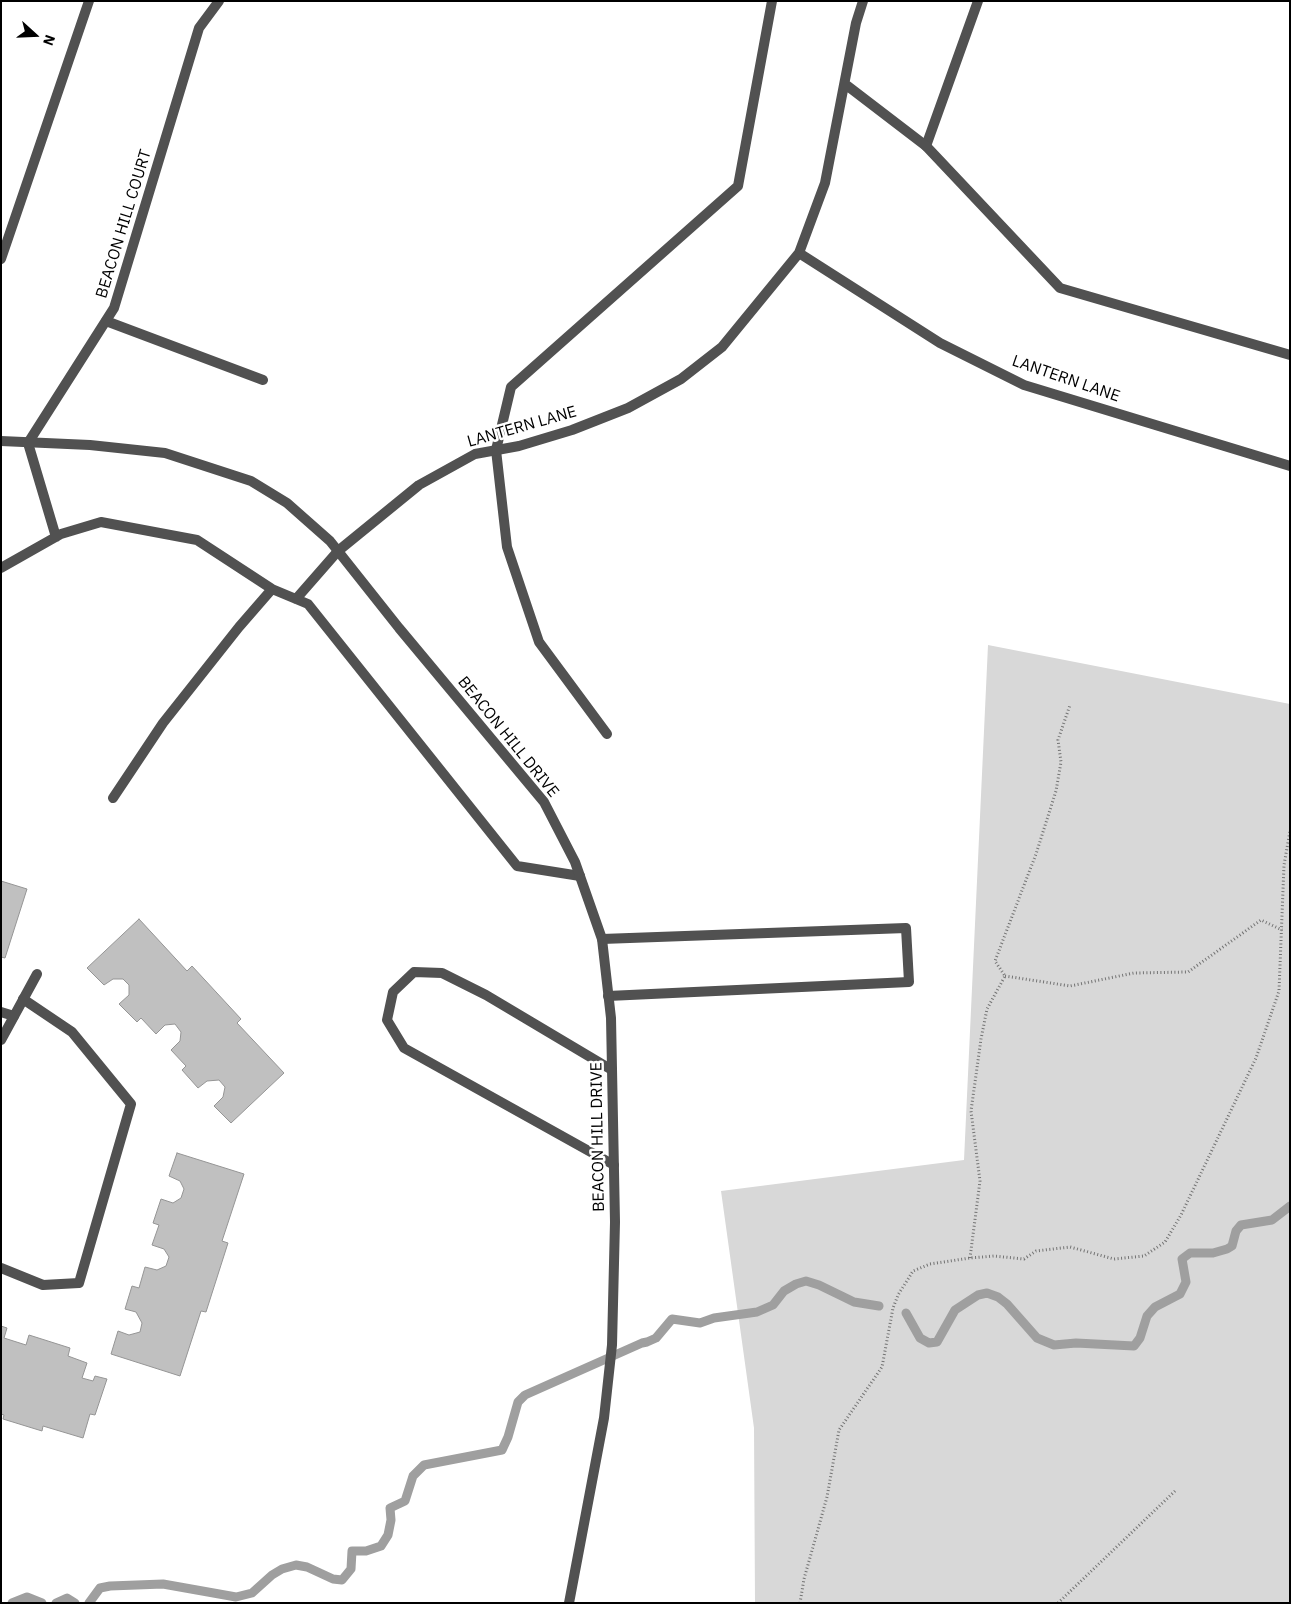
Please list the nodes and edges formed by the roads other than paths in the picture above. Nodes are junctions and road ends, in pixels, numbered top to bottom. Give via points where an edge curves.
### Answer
1 (89, 1) edge
2 (219, 1) edge
3 (772, 1) edge
4 (863, 1) edge
5 (978, 1) edge
6 (845, 84) junction
7 (926, 146) junction
8 (799, 253) junction
9 (1, 259) edge
10 (106, 321) junction
11 (1290, 355) edge
12 (263, 380) dead end
13 (1, 441) edge
14 (28, 443) junction
15 (496, 450) junction
16 (1290, 466) edge
17 (56, 537) junction
18 (338, 551) junction
19 (1, 568) edge
20 (272, 589) junction
21 (296, 599) junction
22 (607, 734) dead end
23 (113, 798) dead end
24 (580, 876) junction
25 (602, 939) junction
26 (37, 974) dead end
27 (608, 996) junction
28 (23, 999) junction
29 (1, 1012) edge
30 (14, 1016) junction
31 (1, 1040) edge
32 (612, 1070) junction
33 (614, 1165) junction
34 (1, 1268) edge
35 (569, 1603) edge

1 - 9 street
2 - 10 street, BEACON HILL COURT via 199,28 114,308
3 - 15 street via 738,186 511,387
4 - 6 street, LANTERN LANE
5 - 7 street
6 - 7 street
6 - 8 street, LANTERN LANE via 826,183
7 - 11 street via 1060,288
8 - 15 street, LANTERN LANE via 722,347 681,379 628,408 572,430
8 - 16 street, LANTERN LANE via 940,343 1024,385
10 - 12 street
10 - 14 street, BEACON HILL COURT
13 - 14 street, BEACON HILL DRIVE
14 - 17 street
14 - 18 street, BEACON HILL DRIVE via 90,445 165,453 251,480 287,503
15 - 18 street, LANTERN LANE via 475,454 419,485
15 - 22 street via 507,547 539,642
17 - 19 street
17 - 20 street via 101,522 197,540
18 - 21 street, LANTERN LANE
18 - 24 street, BEACON HILL DRIVE via 544,802
20 - 21 street
20 - 23 street via 163,723
21 - 24 street via 308,604 517,866
24 - 25 street, BEACON HILL DRIVE
25 - 27 street, BEACON HILL DRIVE
25 - 27 street via 906,928 909,982
26 - 28 street
27 - 32 street, BEACON HILL DRIVE
28 - 30 street
28 - 34 street via 72,1032 132,1104 79,1283 43,1285
29 - 30 street
30 - 31 street
32 - 33 street, BEACON HILL DRIVE
32 - 33 street via 486,995 442,973 414,972 393,992 387,1020 404,1048
33 - 35 street, BEACON HILL DRIVE via 612,1345 604,1418

